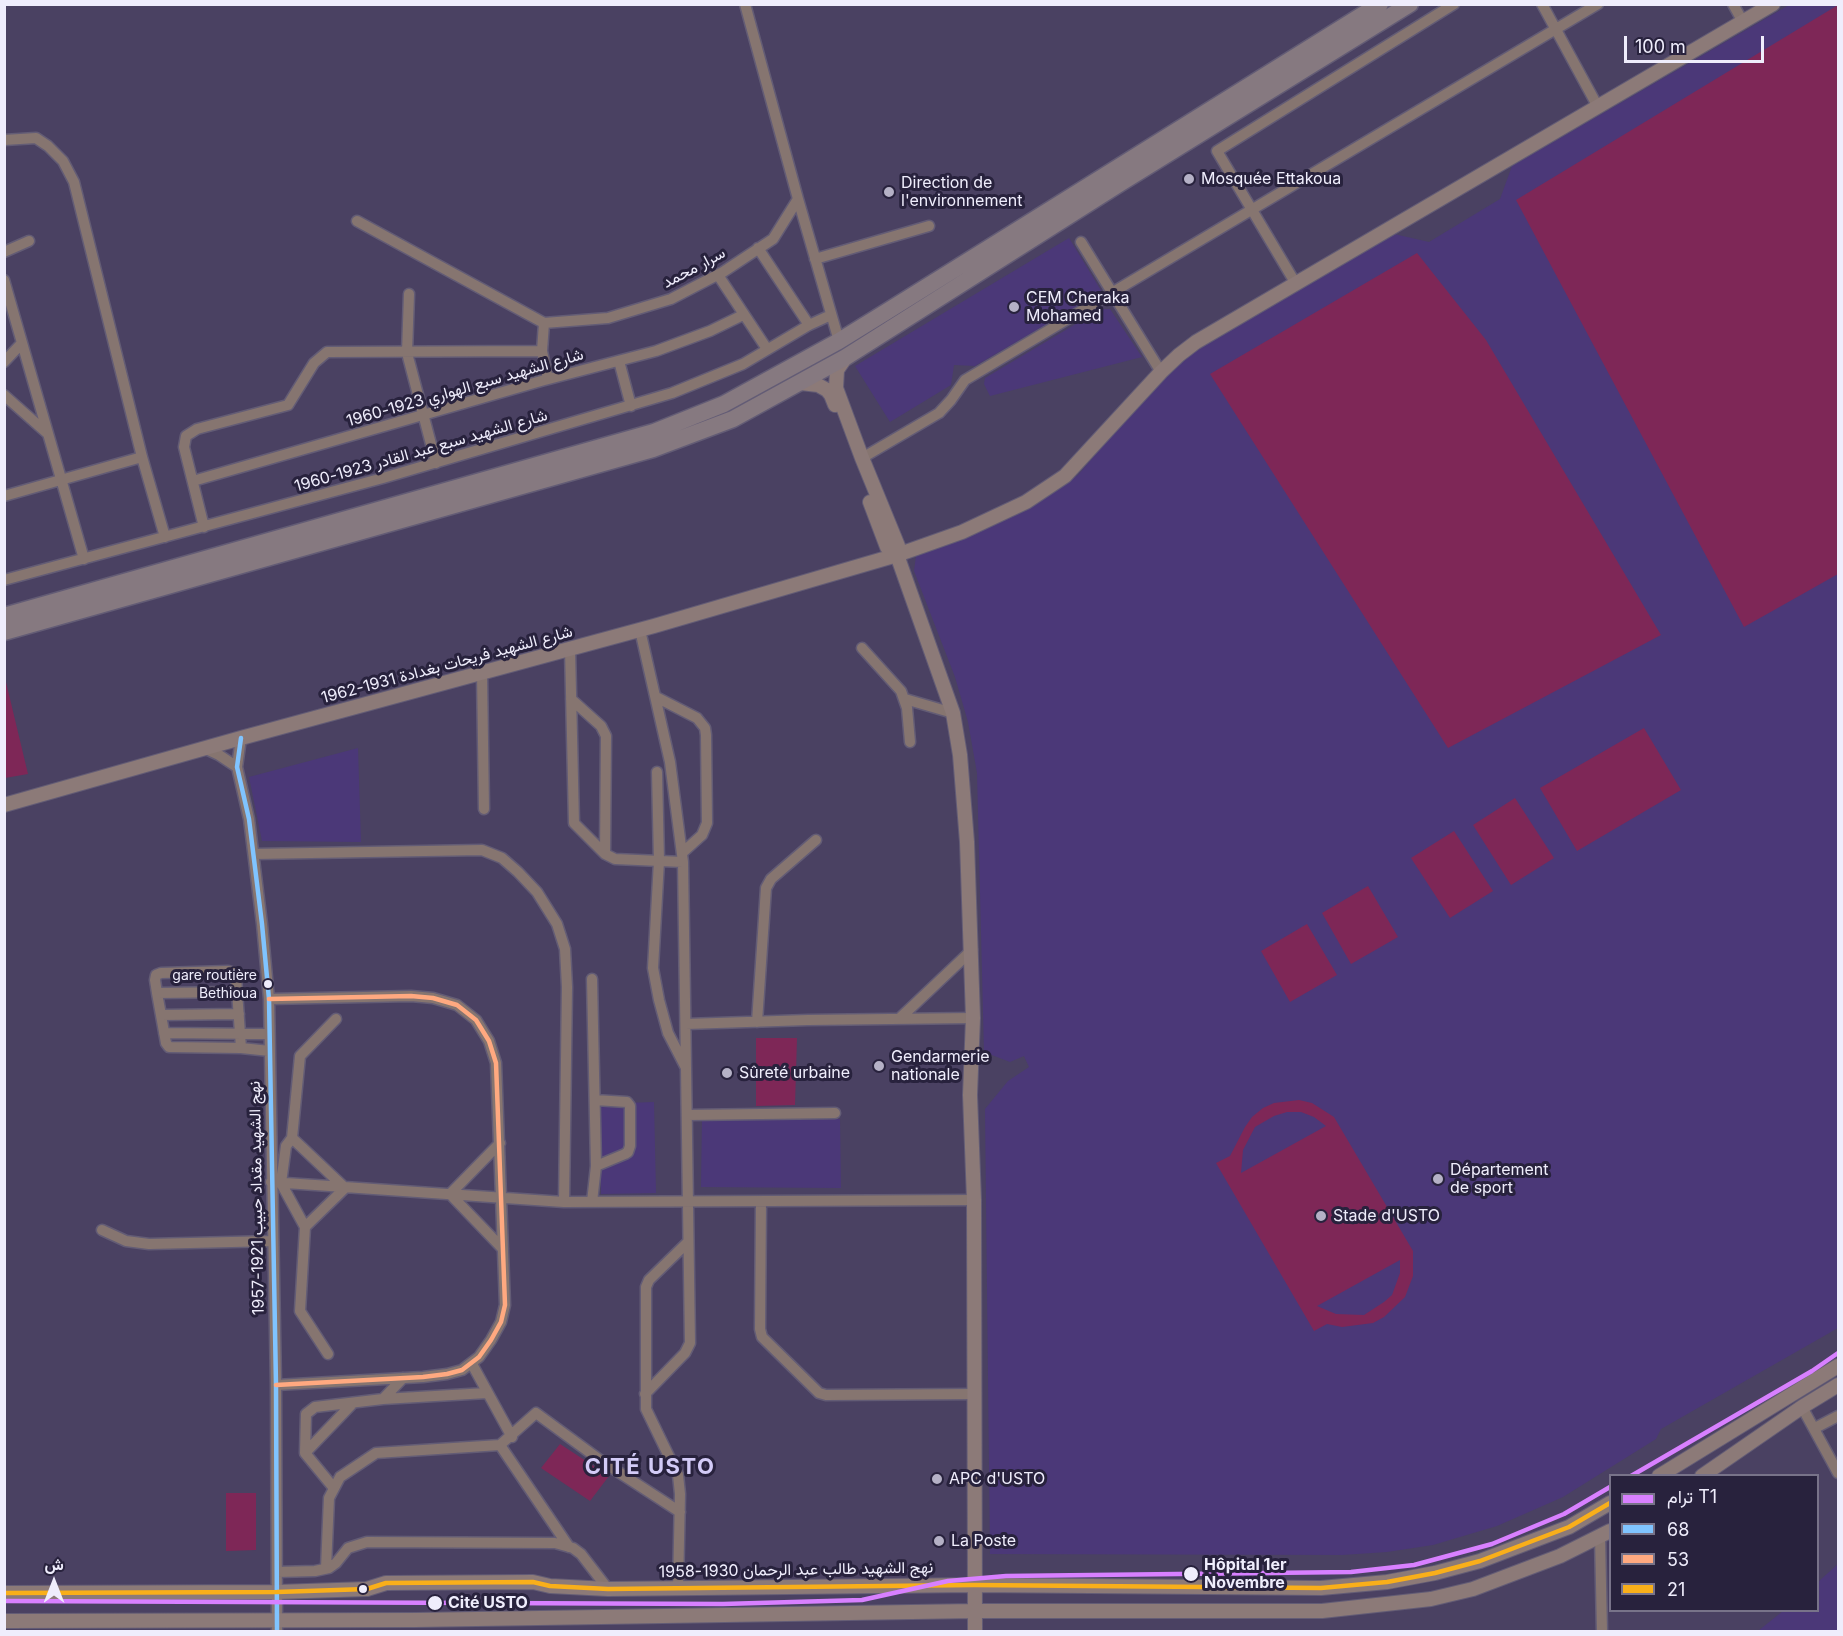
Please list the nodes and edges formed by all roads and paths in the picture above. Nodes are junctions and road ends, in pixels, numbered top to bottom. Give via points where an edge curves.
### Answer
1 (745, 4) edge
2 (1380, 4) edge
3 (1410, 4) edge
4 (1454, 4) edge
5 (1542, 4) edge
6 (1598, 4) edge
7 (1733, 4) edge
8 (1773, 4) edge
9 (1743, 22) junction
10 (1555, 30) junction
11 (1598, 107) junction
12 (4, 140) edge
13 (798, 199) junction
14 (1252, 209) junction
15 (357, 221) dead end
16 (929, 226) dead end
17 (29, 241) dead end
18 (1081, 242) dead end
19 (758, 248) junction
20 (4, 252) edge
21 (815, 259) junction
22 (718, 275) junction
23 (4, 280) edge
24 (1296, 284) junction
25 (1112, 292) junction
26 (409, 294) dead end
27 (743, 315) junction
28 (831, 315) junction
29 (544, 322) junction
30 (809, 325) junction
31 (22, 343) junction
32 (767, 349) junction
33 (842, 349) junction
34 (542, 351) junction
35 (408, 353) junction
36 (619, 361) junction
37 (4, 362) edge
38 (1161, 372) junction
39 (548, 379) junction
40 (801, 383) junction
41 (4, 394) edge
42 (631, 406) junction
43 (422, 415) junction
44 (48, 434) junction
45 (142, 457) junction
46 (858, 460) junction
47 (436, 463) junction
48 (61, 480) junction
49 (193, 481) junction
50 (4, 496) edge
51 (204, 527) junction
52 (165, 537) junction
53 (897, 555) junction
54 (84, 560) junction
55 (4, 580) edge
56 (4, 616) edge
57 (640, 630) junction
58 (4, 632) edge
59 (862, 648) dead end
60 (570, 649) junction
61 (482, 673) junction
62 (656, 697) junction
63 (571, 699) junction
64 (905, 699) junction
65 (953, 713) junction
66 (241, 738) junction
67 (909, 742) dead end
68 (206, 749) junction
69 (237, 767) junction
70 (657, 772) dead end
71 (4, 805) edge
72 (484, 809) dead end
73 (816, 840) dead end
74 (254, 854) junction
75 (606, 854) junction
76 (683, 857) junction
77 (658, 861) junction
78 (972, 950) junction
79 (592, 979) dead end
80 (237, 992) junction
81 (157, 993) junction
82 (269, 999) junction
83 (239, 1014) junction
84 (160, 1015) junction
85 (973, 1018) junction
86 (336, 1019) dead end
87 (899, 1019) junction
88 (757, 1022) junction
89 (686, 1024) junction
90 (240, 1032) junction
91 (164, 1033) junction
92 (269, 1034) junction
93 (241, 1048) junction
94 (270, 1051) junction
95 (687, 1068) junction
96 (595, 1100) junction
97 (835, 1113) dead end
98 (687, 1115) junction
99 (292, 1138) junction
100 (500, 1143) junction
101 (596, 1166) junction
102 (276, 1183) junction
103 (345, 1188) junction
104 (450, 1194) junction
105 (502, 1198) junction
106 (974, 1200) junction
107 (564, 1202) junction
108 (592, 1202) junction
109 (688, 1202) junction
110 (761, 1202) junction
111 (305, 1227) junction
112 (102, 1230) dead end
113 (273, 1241) junction
114 (688, 1242) junction
115 (503, 1249) junction
116 (328, 1354) dead end
117 (472, 1364) junction
118 (1839, 1366) edge
119 (403, 1378) junction
120 (276, 1385) junction
121 (1839, 1385) edge
122 (487, 1393) junction
123 (645, 1394) junction
124 (975, 1394) junction
125 (383, 1399) junction
126 (353, 1403) junction
127 (1802, 1407) junction
128 (1839, 1416) edge
129 (1815, 1428) junction
130 (512, 1437) junction
131 (500, 1445) junction
132 (305, 1453) junction
133 (1839, 1473) edge
134 (1662, 1474) edge
135 (1705, 1474) edge
136 (333, 1487) junction
137 (1609, 1504) edge
138 (680, 1512) junction
139 (1605, 1533) edge
140 (569, 1546) junction
141 (326, 1568) junction
142 (277, 1572) junction
143 (974, 1585) junction
144 (608, 1588) junction
145 (678, 1588) junction
146 (277, 1592) junction
147 (4, 1593) edge
148 (974, 1611) junction
149 (4, 1621) edge
150 (277, 1626) edge
151 (975, 1632) edge
152 (1602, 1632) edge

1 - 13 street
2 - 33 highway
3 - 33 highway
4 - 14 street via 1217,151
5 - 10 street
6 - 10 street
7 - 9 street
8 - 9 main road, شارع الشهيد فريحات بغدادة 1931-1962
9 - 11 main road, شارع الشهيد فريحات بغدادة 1931-1962
10 - 11 street
10 - 14 street
11 - 24 main road, شارع الشهيد فريحات بغدادة 1931-1962
12 - 45 street via 36,138 63,161 74,182
13 - 19 street, سرار محمد via 773,238
13 - 21 street
14 - 24 street
14 - 25 street
15 - 29 street
16 - 21 street
17 - 20 street
18 - 25 street
19 - 22 street, سرار محمد
19 - 30 street
21 - 28 street
22 - 27 street
22 - 29 street, سرار محمد via 671,300 608,318
23 - 31 street
24 - 38 main road, شارع الشهيد فريحات بغدادة 1931-1962 via 1196,342
25 - 38 street
25 - 46 street via 965,380 939,413
26 - 35 street
27 - 32 street
27 - 36 street, شارع الشهيد سبع الهواري 1923-1960 via 710,331
28 - 30 street, شارع الشهيد سبع عبد القادر 1923-1960
28 - 33 street
29 - 34 street
30 - 32 street, شارع الشهيد سبع عبد القادر 1923-1960
31 - 37 street
31 - 44 street
32 - 42 street, شارع الشهيد سبع عبد القادر 1923-1960 via 720,374
33 - 40 highway
33 - 46 main road via 836,388
33 - 56 highway via 654,432
34 - 35 street
34 - 39 street
35 - 43 street
35 - 49 street via 327,352 314,363 288,405 196,429 186,436 184,447
36 - 39 street, شارع الشهيد سبع الهواري 1923-1960
36 - 42 street
38 - 53 main road, شارع الشهيد فريحات بغدادة 1931-1962 via 1083,459 1049,488 962,532
39 - 43 street, شارع الشهيد سبع الهواري 1923-1960
40 - 46 main road via 818,385 831,395
40 - 58 highway via 733,419 653,449
41 - 44 street
42 - 47 street, شارع الشهيد سبع عبد القادر 1923-1960
43 - 47 street
43 - 49 street, شارع الشهيد سبع الهواري 1923-1960
44 - 48 street
45 - 48 street
45 - 52 street
46 - 53 main road via 887,547
47 - 51 street, شارع الشهيد سبع عبد القادر 1923-1960
48 - 50 street
48 - 54 street
49 - 51 street
51 - 52 street, شارع الشهيد سبع عبد القادر 1923-1960
52 - 54 street, شارع الشهيد سبع عبد القادر 1923-1960
53 - 57 main road, شارع الشهيد فريحات بغدادة 1931-1962
53 - 65 main road
54 - 55 street, شارع الشهيد سبع عبد القادر 1923-1960
57 - 60 main road, شارع الشهيد فريحات بغدادة 1931-1962
57 - 62 street
59 - 64 street via 896,683
60 - 61 main road, شارع الشهيد فريحات بغدادة 1931-1962
60 - 63 street
61 - 66 main road, شارع الشهيد فريحات بغدادة 1931-1962
61 - 72 street
62 - 76 street via 675,789
62 - 76 street via 697,718 705,728 707,823
63 - 75 street via 572,819
63 - 75 street via 601,726 606,736
64 - 65 street
64 - 67 street
65 - 78 main road via 965,801
66 - 68 main road, شارع الشهيد فريحات بغدادة 1931-1962
66 - 69 street
68 - 69 street
68 - 71 main road, شارع الشهيد فريحات بغدادة 1931-1962
69 - 74 street, نهج الشهيد مقداد حبيب 1921-1957
70 - 77 street
73 - 88 street via 771,879 766,888
74 - 82 street, نهج الشهيد مقداد حبيب 1921-1957
74 - 107 street via 482,850 502,858 537,892 557,924 565,949
75 - 77 street via 615,859
76 - 77 street
76 - 89 street
77 - 95 street via 655,983 668,1034
78 - 85 main road
78 - 87 street
79 - 96 street
80 - 81 street
80 - 81 street via 236,977 228,971 161,973 155,980
80 - 83 street
81 - 84 street
82 - 92 street, نهج الشهيد مقداد حبيب 1921-1957
82 - 100 street via 411,996 457,1005 476,1020 496,1063
83 - 84 street
83 - 90 street
84 - 91 street
85 - 87 street
85 - 106 main road via 970,1095
86 - 99 street via 300,1056
87 - 88 street
88 - 89 street
89 - 95 street
90 - 91 street
90 - 92 street
90 - 93 street
91 - 93 street via 166,1043 173,1048
92 - 94 street, نهج الشهيد مقداد حبيب 1921-1957
93 - 94 street
94 - 102 street, نهج الشهيد مقداد حبيب 1921-1957
95 - 98 street
96 - 101 street
96 - 101 street via 627,1102 630,1106 628,1152
97 - 98 street
98 - 109 street
99 - 102 street
99 - 103 street
100 - 104 street
100 - 105 street
101 - 108 street
102 - 103 street
102 - 111 street
102 - 113 street, نهج الشهيد مقداد حبيب 1921-1957
103 - 104 street
103 - 111 street
104 - 105 street
104 - 115 street
105 - 107 street
105 - 115 street
106 - 110 street
106 - 124 main road
107 - 108 street
108 - 109 street
109 - 110 street
109 - 114 street
110 - 124 street via 762,1337 819,1393
111 - 116 street via 300,1311
112 - 113 street via 126,1241 149,1244
113 - 120 street, نهج الشهيد مقداد حبيب 1921-1957
114 - 123 street via 646,1287
114 - 123 street via 690,1343
115 - 117 street via 505,1305 501,1322
117 - 119 street via 447,1374
117 - 122 street
118 - 134 main road
119 - 120 street
119 - 125 street
120 - 142 street, نهج الشهيد مقداد حبيب 1921-1957
121 - 127 main road
122 - 125 street
122 - 130 street
123 - 138 street via 646,1409 678,1475
124 - 143 main road
125 - 126 street
126 - 132 street
126 - 132 street via 315,1407 306,1414
127 - 129 street
127 - 135 main road
128 - 129 street
129 - 133 street
130 - 131 street
130 - 138 street via 537,1413
131 - 136 street via 376,1453 340,1477
131 - 140 street
132 - 136 street
136 - 141 street via 329,1498
137 - 143 main road, نهج الشهيد طالب عبد الرحمان 1930-1958 via 1569,1527 1480,1561 1387,1582 1321,1588
138 - 145 street
139 - 148 main road via 1519,1573 1431,1599 1322,1611
139 - 152 street
140 - 141 street via 367,1542 348,1548 336,1563
140 - 144 street via 581,1554
141 - 142 street
142 - 146 street, نهج الشهيد مقداد حبيب 1921-1957
143 - 145 main road, نهج الشهيد طالب عبد الرحمان 1930-1958
143 - 148 main road
144 - 145 main road, نهج الشهيد طالب عبد الرحمان 1930-1958
144 - 146 main road, نهج الشهيد طالب عبد الرحمان 1930-1958 via 550,1587 533,1582 386,1583 367,1589
146 - 147 main road, نهج الشهيد طالب عبد الرحمان 1930-1958
146 - 150 street, نهج الشهيد مقداد حبيب 1921-1957
148 - 150 main road
148 - 151 main road
149 - 150 main road

